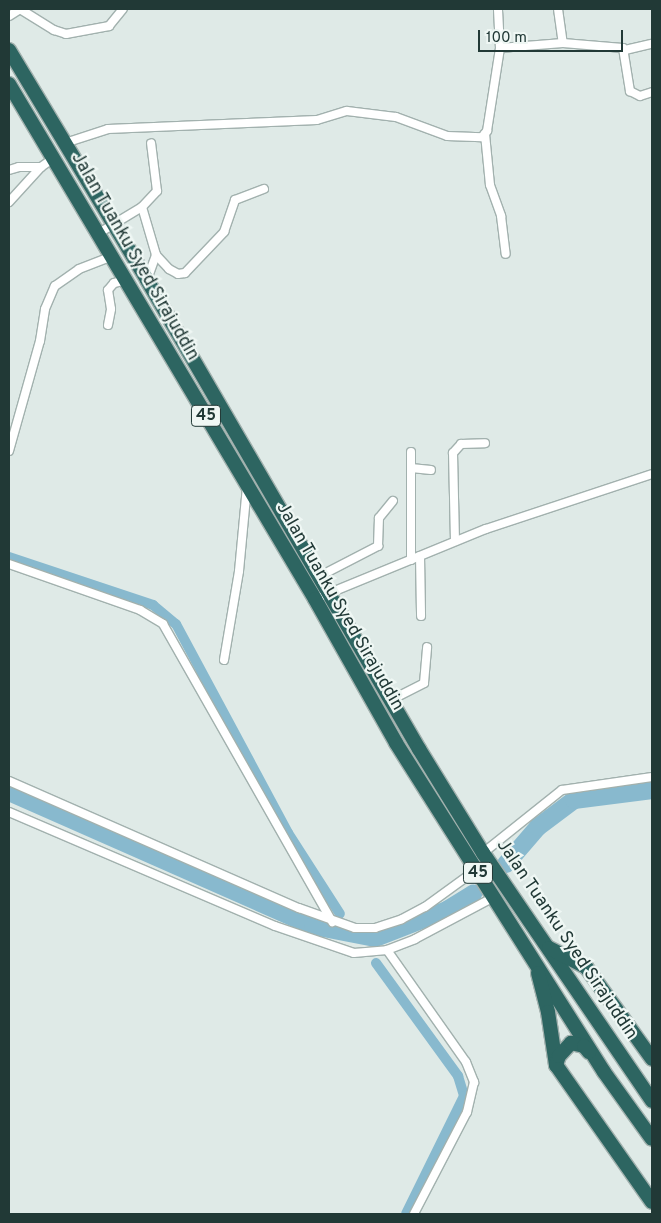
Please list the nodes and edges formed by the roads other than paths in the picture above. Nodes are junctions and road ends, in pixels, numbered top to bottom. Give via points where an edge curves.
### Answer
1 (123, 9) edge
2 (498, 9) edge
3 (558, 9) edge
4 (9, 16) edge
5 (563, 43) junction
6 (652, 44) edge
7 (500, 48) junction
8 (9, 50) edge
9 (625, 50) junction
10 (9, 84) edge
11 (652, 92) edge
12 (486, 134) junction
13 (65, 143) junction
14 (151, 143) dead end
15 (54, 158) junction
16 (41, 167) junction
17 (9, 170) edge
18 (264, 189) dead end
19 (9, 202) edge
20 (142, 206) junction
21 (113, 224) junction
22 (98, 232) junction
23 (506, 254) dead end
24 (156, 255) junction
25 (113, 256) junction
26 (127, 280) junction
27 (147, 280) junction
28 (108, 325) dead end
29 (485, 443) dead end
30 (9, 451) edge
31 (410, 452) dead end
32 (411, 468) junction
33 (431, 470) dead end
34 (652, 474) edge
35 (247, 486) junction
36 (393, 501) dead end
37 (455, 541) junction
38 (420, 556) junction
39 (411, 560) junction
40 (9, 564) edge
41 (318, 577) junction
42 (321, 596) junction
43 (421, 616) dead end
44 (427, 647) dead end
45 (224, 660) dead end
46 (391, 700) junction
47 (652, 777) edge
48 (9, 782) edge
49 (9, 812) edge
50 (484, 853) junction
51 (476, 870) junction
52 (494, 897) junction
53 (332, 922) junction
54 (548, 948) junction
55 (387, 950) junction
56 (533, 958) junction
57 (603, 987) junction
58 (581, 993) junction
59 (652, 1059) edge
60 (556, 1064) junction
61 (604, 1072) junction
62 (652, 1101) edge
63 (652, 1139) edge
64 (652, 1202) edge
65 (414, 1214) edge

1 - 4 street via 109,26 66,34 20,9
2 - 7 street
3 - 5 street
5 - 7 street
5 - 9 street
6 - 9 street
7 - 12 street
8 - 13 highway, Jalan Tuanku Syed Sirajuddin / 45
9 - 11 street via 628,88 640,96
10 - 15 highway, Jalan Tuanku Syed Sirajuddin / 45
12 - 13 street via 482,137 447,136 396,117 347,111 317,120 108,129
12 - 23 street via 490,185 501,216
13 - 21 highway, Jalan Tuanku Syed Sirajuddin / 45
14 - 20 street via 157,191
15 - 16 street
15 - 22 highway, Jalan Tuanku Syed Sirajuddin / 45
16 - 17 street
16 - 19 street
18 - 24 street via 234,200 228,226 185,273 178,274 169,269
20 - 21 street
20 - 24 street
21 - 22 street
21 - 27 highway, Jalan Tuanku Syed Sirajuddin / 45
22 - 25 highway, Jalan Tuanku Syed Sirajuddin / 45
24 - 27 street
25 - 26 highway, Jalan Tuanku Syed Sirajuddin / 45
25 - 30 street via 66,276 50,298
26 - 28 street via 114,283 108,290 112,310
26 - 35 highway, Jalan Tuanku Syed Sirajuddin / 45
27 - 41 highway, Jalan Tuanku Syed Sirajuddin / 45
29 - 37 street via 461,444 453,453
31 - 32 street
32 - 33 street
32 - 39 street
34 - 37 street
35 - 42 highway, Jalan Tuanku Syed Sirajuddin / 45
35 - 45 street via 239,571
36 - 41 street via 378,518 378,546
37 - 38 street
38 - 39 street
38 - 43 street
39 - 42 street
40 - 53 street via 140,610 163,624
41 - 42 highway, Jalan Tuanku Syed Sirajuddin / 45
42 - 46 highway, Jalan Tuanku Syed Sirajuddin / 45
42 - 51 highway, Jalan Tuanku Syed Sirajuddin / 45 via 396,743
44 - 46 street via 424,683
46 - 50 highway, Jalan Tuanku Syed Sirajuddin / 45
47 - 50 street via 562,790
48 - 53 street
49 - 55 street via 333,948 354,953
50 - 54 highway, Jalan Tuanku Syed Sirajuddin / 45
51 - 52 highway, Jalan Tuanku Syed Sirajuddin / 45
51 - 53 street via 425,907 402,919 375,928 355,928
52 - 55 street via 415,939
52 - 56 highway, Jalan Tuanku Syed Sirajuddin / 45
54 - 57 highway via 572,957
54 - 58 highway, Jalan Tuanku Syed Sirajuddin / 45
55 - 65 street via 466,1062 474,1082 467,1112
56 - 60 highway via 548,1012
56 - 61 highway, Jalan Tuanku Syed Sirajuddin / 45
57 - 58 highway via 583,978 579,982
57 - 59 highway
58 - 62 highway, Jalan Tuanku Syed Sirajuddin / 45
60 - 61 highway via 571,1043 584,1046
60 - 64 highway
61 - 63 highway, Jalan Tuanku Syed Sirajuddin / 45

